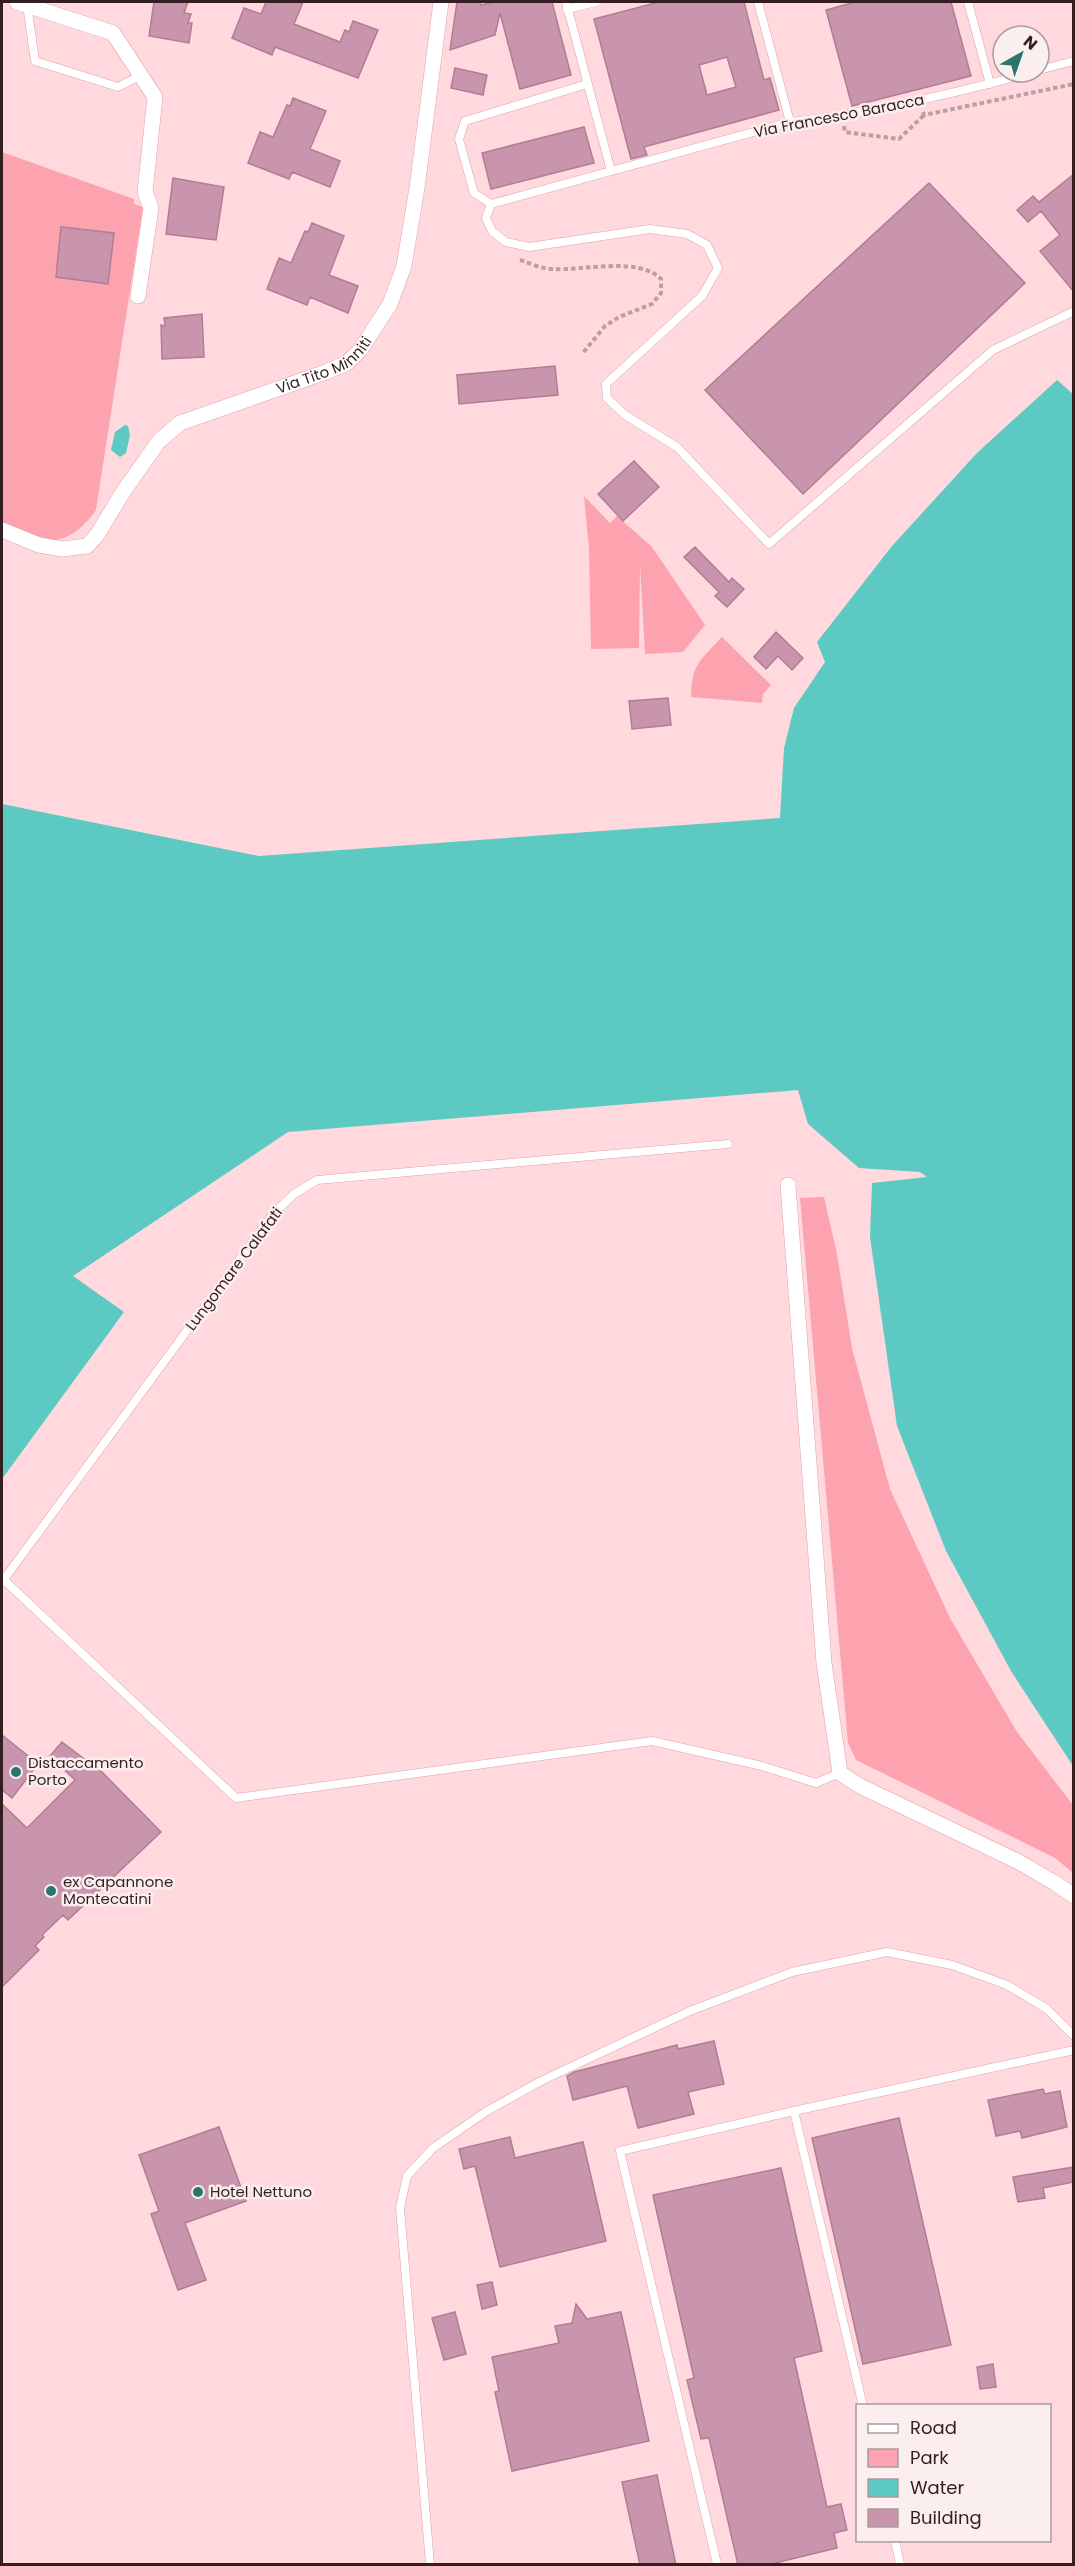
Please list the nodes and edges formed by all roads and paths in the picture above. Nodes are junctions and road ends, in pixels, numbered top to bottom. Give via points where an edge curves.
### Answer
1 (441, 2) edge
2 (596, 2) edge
3 (758, 2) edge
4 (969, 2) edge
5 (22, 3) edge
6 (567, 5) edge
7 (1074, 61) edge
8 (1051, 67) edge
9 (141, 75) junction
10 (587, 84) junction
11 (990, 84) joint
12 (1074, 84) edge
13 (920, 100) junction
14 (924, 115) junction
15 (842, 116) junction
16 (790, 122) junction
17 (610, 171) junction
18 (491, 204) junction
19 (517, 259) dead end
20 (138, 296) dead end
21 (1074, 311) edge
22 (582, 354) dead end
23 (2, 530) edge
24 (728, 1143) dead end
25 (788, 1185) dead end
26 (3, 1582) edge
27 (840, 1773) junction
28 (1074, 1896) edge
29 (1074, 2036) edge
30 (1074, 2050) edge
31 (794, 2110) junction
32 (863, 2404) edge
33 (895, 2542) edge
34 (430, 2565) edge
35 (717, 2565) edge
36 (900, 2565) edge

1 - 23 street, Via Tito Minniti via 404,266 390,304 361,349 347,363 326,372 180,423 159,441 87,546 62,549 39,545
2 - 6 lane
3 - 16 lane
4 - 11 lane
5 - 9 street via 113,33
5 - 9 lane via 34,62 118,87
6 - 10 lane
7 - 8 lane
9 - 20 street via 155,97 146,192 151,208
10 - 17 lane
10 - 18 lane via 465,121 459,139 474,193
11 - 13 lane, Via Francesco Baracca
12 - 14 path
13 - 14 path
13 - 15 lane, Via Francesco Baracca
14 - 15 path via 898,139 845,132
15 - 16 lane, Via Francesco Baracca
16 - 17 lane, Via Francesco Baracca
17 - 18 lane, Via Francesco Baracca
18 - 21 lane via 486,218 492,231 506,242 529,247 650,229 687,234 707,245 718,268 702,296 606,384 607,398 625,415 677,447 768,544 993,350
19 - 22 path via 549,270 638,266 653,270 661,279 661,294 652,304 605,326
24 - 26 lane, Lungomare Calafati via 317,1180 294,1194 272,1215
25 - 27 street via 824,1663
26 - 27 lane via 236,1798 652,1741 762,1766 816,1783
27 - 28 street via 1017,1861
29 - 34 lane via 1047,2009 1007,1984 952,1965 888,1952 792,1972 690,2010 541,2081 433,2148 407,2176 400,2208
30 - 31 lane
31 - 32 lane
31 - 35 lane via 620,2151
33 - 36 lane

